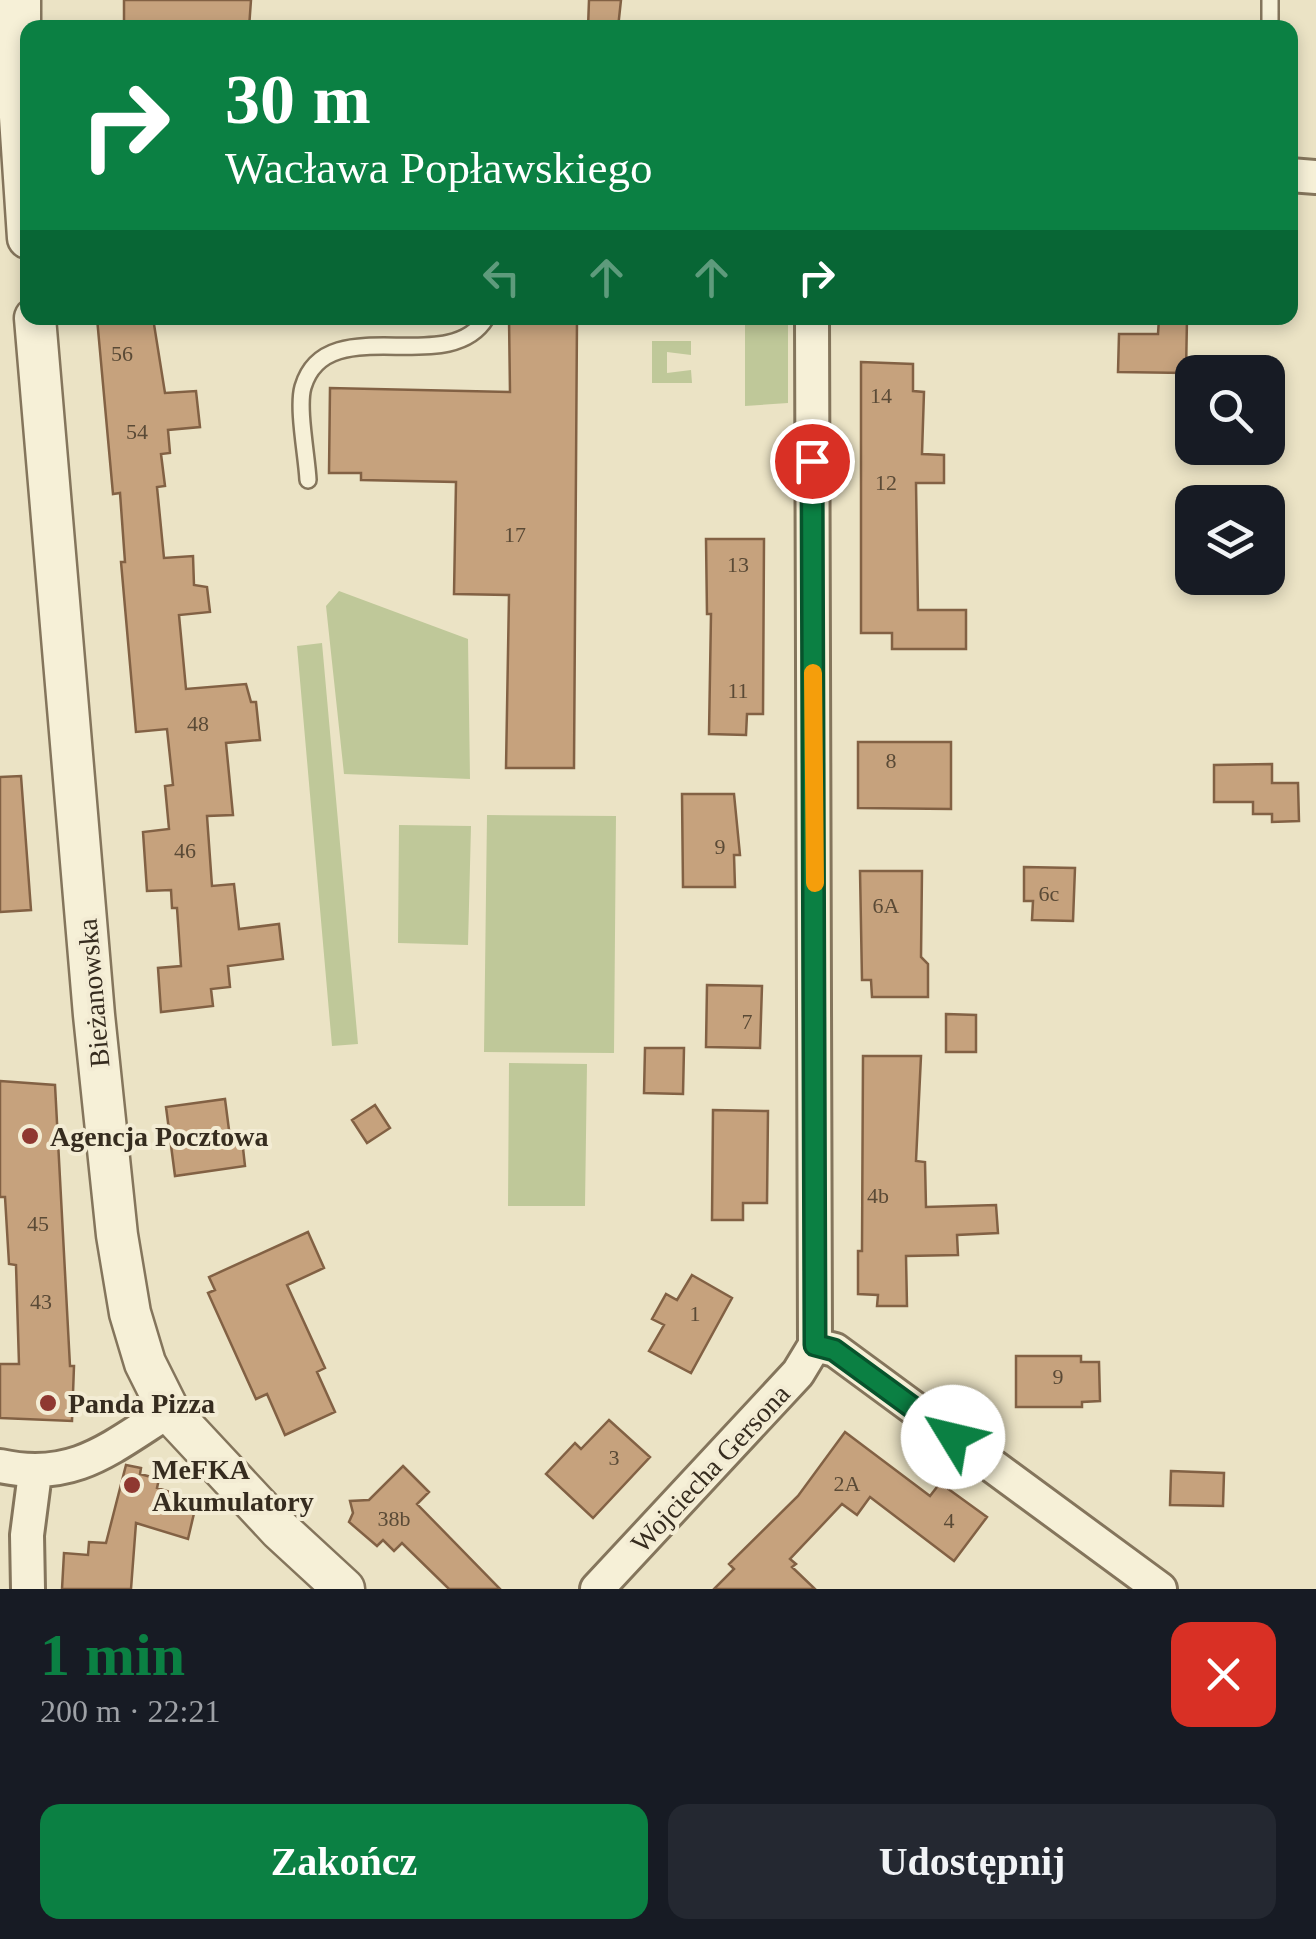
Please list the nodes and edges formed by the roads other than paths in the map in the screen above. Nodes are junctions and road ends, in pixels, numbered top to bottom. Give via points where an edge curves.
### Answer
1 (35, 325) edge
2 (482, 325) edge
3 (812, 325) edge
4 (308, 480) dead end
5 (815, 1345) junction
6 (169, 1411) junction
7 (0, 1466) edge
8 (35, 1473) junction
9 (28, 1589) edge
10 (344, 1589) edge
11 (597, 1589) edge
12 (1160, 1589) edge

1 - 6 street, Bieżanowska via 116,1235 145,1364
2 - 4 lane via 452,342 357,348 316,364 302,389
3 - 5 street
5 - 11 street, Wojciecha Gersona via 798,1373
5 - 12 street via 834,1350
6 - 8 street via 70,1468
6 - 10 street, Bieżanowska
7 - 8 street
8 - 9 street

